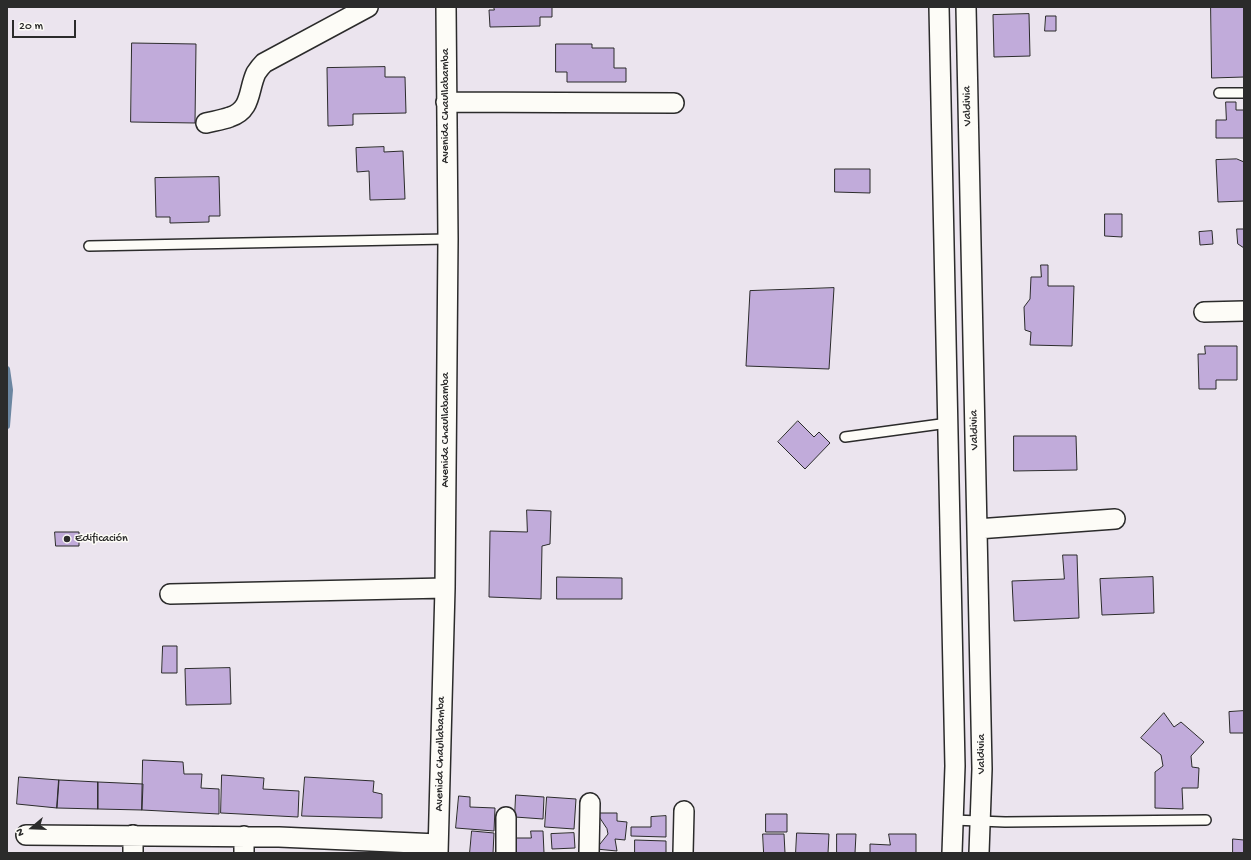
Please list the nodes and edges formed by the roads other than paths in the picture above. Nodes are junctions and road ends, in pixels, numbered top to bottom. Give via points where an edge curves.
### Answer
1 (368, 7) edge
2 (446, 7) edge
3 (940, 7) edge
4 (966, 7) edge
5 (1244, 92) edge
6 (1219, 93) dead end
7 (446, 102) junction
8 (674, 102) dead end
9 (206, 123) dead end
10 (448, 239) junction
11 (89, 246) dead end
12 (1244, 311) edge
13 (1204, 312) dead end
14 (974, 403) junction
15 (948, 404) junction
16 (948, 423) junction
17 (845, 437) dead end
18 (1116, 519) dead end
19 (977, 529) junction
20 (445, 588) junction
21 (170, 594) dead end
22 (590, 803) dead end
23 (684, 811) dead end
24 (506, 817) dead end
25 (953, 820) junction
26 (1206, 820) dead end
27 (980, 822) junction
28 (26, 834) dead end
29 (133, 844) edge
30 (244, 845) edge
31 (359, 847) edge
32 (438, 848) edge
33 (506, 853) edge
34 (589, 853) edge
35 (683, 853) edge
36 (952, 853) edge
37 (979, 853) edge

1 - 9 street via 264,63 256,73 246,105 231,117
2 - 7 street, Avenida Chaullabamba
3 - 15 street
4 - 14 street, Valdivia
5 - 6 lane
7 - 8 street
7 - 10 street, Avenida Chaullabamba
10 - 11 lane
10 - 20 street, Avenida Chaullabamba
12 - 13 street
14 - 15 street
14 - 19 street, Valdivia
15 - 16 street
16 - 17 lane
16 - 25 street via 955,766
18 - 19 street
19 - 27 street, Valdivia via 982,769
20 - 21 street
20 - 32 street, Avenida Chaullabamba
22 - 34 street
23 - 35 street
24 - 33 street
25 - 27 lane
25 - 36 street
26 - 27 lane
27 - 37 street, Valdivia
28 - 29 street
29 - 30 street
30 - 31 street
31 - 32 street

